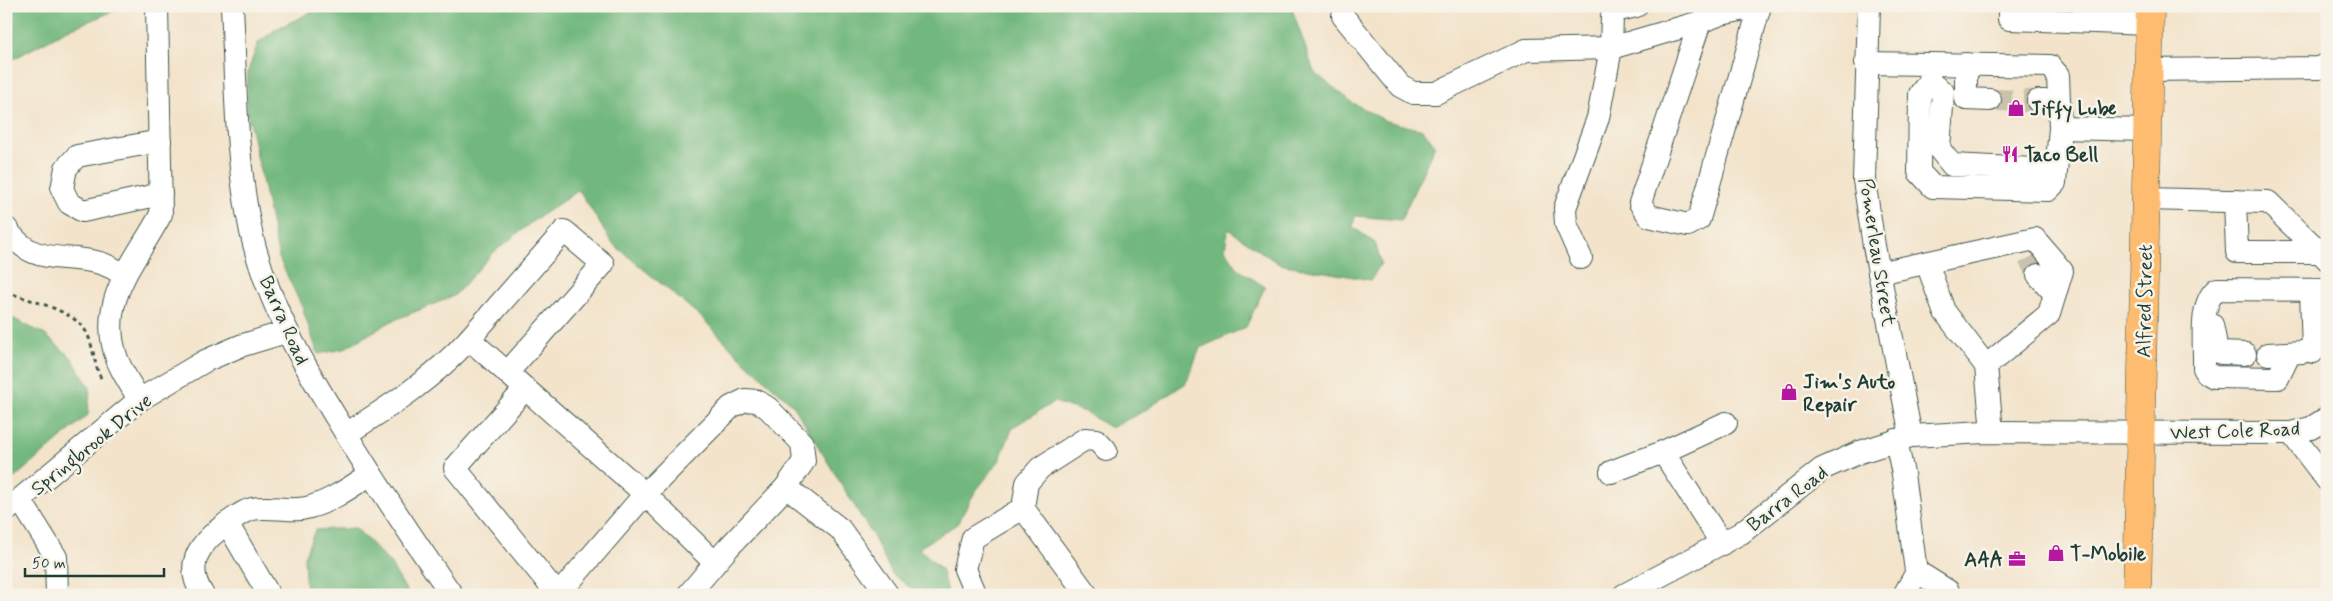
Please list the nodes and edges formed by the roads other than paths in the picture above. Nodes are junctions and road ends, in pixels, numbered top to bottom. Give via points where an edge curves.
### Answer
1 (157, 6) edge
2 (232, 6) edge
3 (1636, 6) edge
4 (1759, 6) edge
5 (1869, 6) edge
6 (2009, 6) edge
7 (1712, 14) edge
8 (2094, 14) edge
9 (2150, 15) edge
10 (1343, 16) dead end
11 (1611, 48) junction
12 (1866, 63) junction
13 (1966, 64) junction
14 (2327, 65) edge
15 (2148, 70) junction
16 (1929, 73) junction
17 (1990, 100) tunnel mouth
18 (2060, 128) junction
19 (2148, 130) junction
20 (160, 141) junction
21 (2056, 170) junction
22 (160, 194) junction
23 (2146, 199) junction
24 (2235, 201) junction
25 (6, 228) edge
26 (2323, 256) edge
27 (1581, 258) dead end
28 (2029, 259) junction
29 (1927, 263) junction
30 (1880, 272) junction
31 (124, 275) junction
32 (2319, 290) edge
33 (2055, 294) junction
34 (2210, 299) junction
35 (286, 332) junction
36 (469, 339) junction
37 (2320, 351) edge
38 (2290, 353) junction
39 (2245, 354) dead end
40 (2268, 354) dead end
41 (1986, 366) junction
42 (506, 373) junction
43 (525, 389) junction
44 (139, 400) junction
45 (2327, 418) edge
46 (1726, 423) dead end
47 (1992, 432) junction
48 (2140, 432) junction
49 (2291, 433) junction
50 (346, 434) junction
51 (1904, 438) junction
52 (1106, 450) dead end
53 (1663, 452) junction
54 (1611, 472) dead end
55 (371, 474) junction
56 (2327, 480) edge
57 (786, 487) junction
58 (645, 494) junction
59 (14, 506) edge
60 (1023, 508) junction
61 (227, 523) junction
62 (1722, 544) junction
63 (715, 563) junction
64 (1917, 572) junction
65 (57, 595) edge
66 (203, 595) edge
67 (269, 595) edge
68 (452, 595) edge
69 (558, 595) edge
70 (688, 595) edge
71 (888, 595) edge
72 (976, 595) edge
73 (1087, 595) edge
74 (1624, 595) edge
75 (1904, 595) edge
76 (1949, 595) edge
77 (2137, 595) edge

1 - 20 street
2 - 35 street, Barra Road via 241,176 259,259
3 - 11 street via 1619,10 1612,16
4 - 7 street
4 - 7 street via 1699,219 1688,226 1649,216 1640,203
5 - 12 street, Pomerleau Street
6 - 8 street via 2009,19
7 - 11 street
8 - 9 street
9 - 15 main road, Alfred Street
10 - 11 street via 1400,86 1413,93 1436,94 1526,50
11 - 27 street via 1598,118 1565,208 1566,224
12 - 16 street
12 - 30 street, Pomerleau Street via 1864,180
13 - 16 street
13 - 17 street via 1966,99
13 - 18 street via 2050,66 2058,74 2048,101
14 - 15 street via 2318,68
15 - 19 main road, Alfred Street
16 - 21 street via 1942,92 1939,149 1952,165
16 - 21 street via 1920,94 1919,172 1933,187 2048,190 2055,183
18 - 19 street
18 - 21 street
19 - 23 main road, Alfred Street
20 - 22 street
20 - 22 street via 77,156 66,168 62,188 68,202 83,211
22 - 31 street via 161,214
23 - 24 street
23 - 48 main road, Alfred Street
24 - 26 street via 2268,202
24 - 26 street via 2236,252
25 - 31 street via 16,243 42,256 96,262
28 - 29 street
28 - 33 street
28 - 33 street via 2035,239 2062,271
29 - 30 street
29 - 41 street via 1944,311
30 - 51 street, Pomerleau Street
31 - 44 street via 111,312 112,343
32 - 34 street via 2217,289
32 - 37 street
33 - 41 street via 2049,314
34 - 38 street via 2204,313 2204,368 2207,373 2214,377 2278,378
34 - 39 street via 2217,350
35 - 44 street, Springbrook Drive via 214,357
35 - 50 street, Barra Road
36 - 42 street
36 - 42 street via 564,231 603,264
36 - 50 street via 420,386
37 - 38 street
38 - 40 street
41 - 47 street
42 - 43 street
43 - 58 street
43 - 69 street via 455,468
44 - 59 street, Springbrook Drive
45 - 49 street, West Cole Road via 2311,428
46 - 53 street
47 - 48 street, Barra Road
47 - 51 street, Barra Road via 1938,433
48 - 49 street, West Cole Road
48 - 77 main road, Alfred Street
49 - 56 street
50 - 55 street, Barra Road
51 - 62 street, Barra Road via 1822,468 1758,521
51 - 64 street, Pomerleau Street via 1903,474
52 - 60 street via 1097,440 1085,439 1040,468 1027,483
53 - 54 street
53 - 62 street
55 - 61 street via 310,508 252,509
55 - 68 street, Barra Road
57 - 58 street via 804,461 802,443 768,408 757,401 745,400 731,407
57 - 63 street
57 - 71 street via 840,529
58 - 63 street
58 - 69 street
59 - 65 street via 56,557
60 - 72 street via 972,538 965,569
60 - 73 street
61 - 66 street via 207,538 198,552 195,574
61 - 67 street
62 - 74 street, Barra Road
63 - 70 street
64 - 75 street
64 - 76 street via 1948,591

